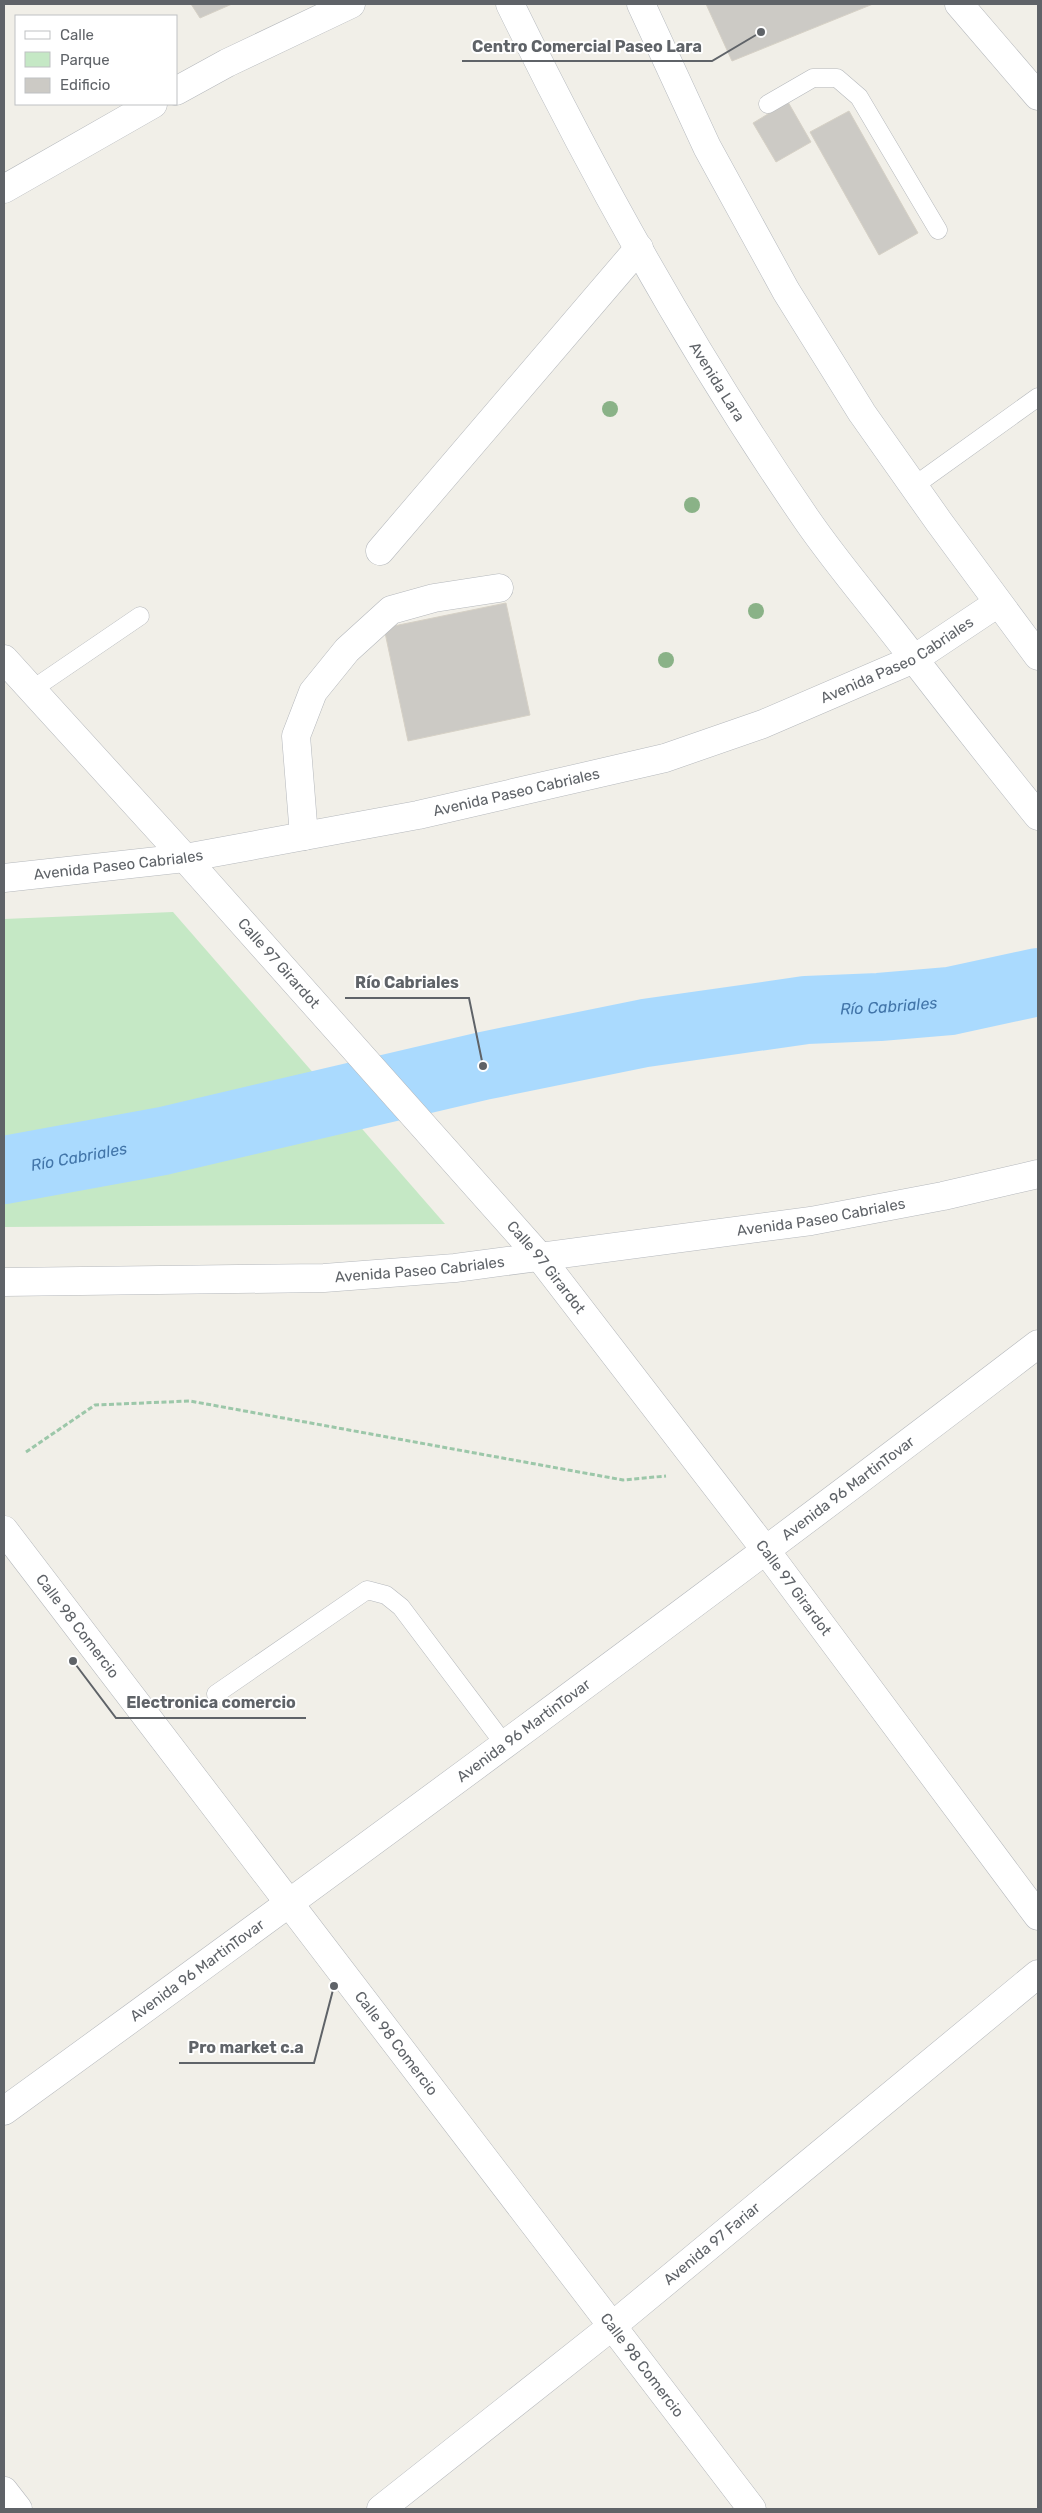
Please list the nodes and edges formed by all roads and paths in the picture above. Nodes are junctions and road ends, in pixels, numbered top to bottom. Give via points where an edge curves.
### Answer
1 (351, 4) edge
2 (510, 4) edge
3 (641, 4) edge
4 (959, 4) edge
5 (178, 90) edge
6 (1038, 96) edge
7 (768, 104) dead end
8 (151, 105) edge
9 (4, 189) edge
10 (938, 230) dead end
11 (639, 248) junction
12 (1038, 397) edge
13 (914, 486) junction
14 (380, 551) dead end
15 (499, 588) dead end
16 (998, 603) junction
17 (140, 616) dead end
18 (1038, 656) edge
19 (4, 659) edge
20 (914, 659) junction
21 (30, 691) junction
22 (1038, 816) edge
23 (304, 836) junction
24 (185, 858) junction
25 (4, 878) edge
26 (1038, 1174) edge
27 (539, 1256) junction
28 (4, 1282) edge
29 (1038, 1344) edge
30 (26, 1452) dead end
31 (706, 1473) junction
32 (4, 1530) edge
33 (767, 1552) junction
34 (216, 1694) dead end
35 (505, 1745) junction
36 (289, 1904) junction
37 (1038, 1916) edge
38 (1038, 1974) edge
39 (4, 2111) edge
40 (611, 2327) junction
41 (4, 2491) edge
42 (18, 2509) edge
43 (381, 2509) edge
44 (752, 2509) edge

1 - 5 street
2 - 11 street, Avenida Lara via 560,106
3 - 13 street via 707,148 786,291 862,412
4 - 6 street
7 - 10 lane via 813,78 837,78 859,97
8 - 9 street
11 - 14 street
11 - 20 street, Avenida Lara via 677,317 802,513
12 - 13 lane
13 - 16 street
15 - 23 street via 434,598 391,610 347,650 313,692 296,736
16 - 18 street
16 - 20 street, Avenida Paseo Cabriales
17 - 21 lane
19 - 21 street, Calle 97 Girardot
20 - 22 street, Avenida Lara
20 - 23 street, Avenida Paseo Cabriales via 764,724 665,758 418,815
21 - 24 street, Calle 97 Girardot
23 - 24 street, Avenida Paseo Cabriales
24 - 25 street, Avenida Paseo Cabriales
24 - 27 street, Calle 97 Girardot
26 - 27 street, Avenida Paseo Cabriales via 943,1196 811,1220
27 - 28 street, Avenida Paseo Cabriales via 454,1268 324,1278
27 - 31 street, Calle 97 Girardot
29 - 33 street, Avenida 96 MartinTovar
30 - 31 path via 95,1405 190,1401 623,1480
31 - 33 street, Calle 97 Girardot
32 - 36 street, Calle 98 Comercio
33 - 35 street, Avenida 96 MartinTovar
33 - 37 street, Calle 97 Girardot
34 - 35 lane via 367,1590 386,1595 401,1607
35 - 36 street, Avenida 96 MartinTovar
36 - 39 street, Avenida 96 MartinTovar
36 - 40 street, Calle 98 Comercio
38 - 40 street, Avenida 97 Fariar
40 - 43 street, Avenida 97 Fariar
40 - 44 street, Calle 98 Comercio
41 - 42 street

